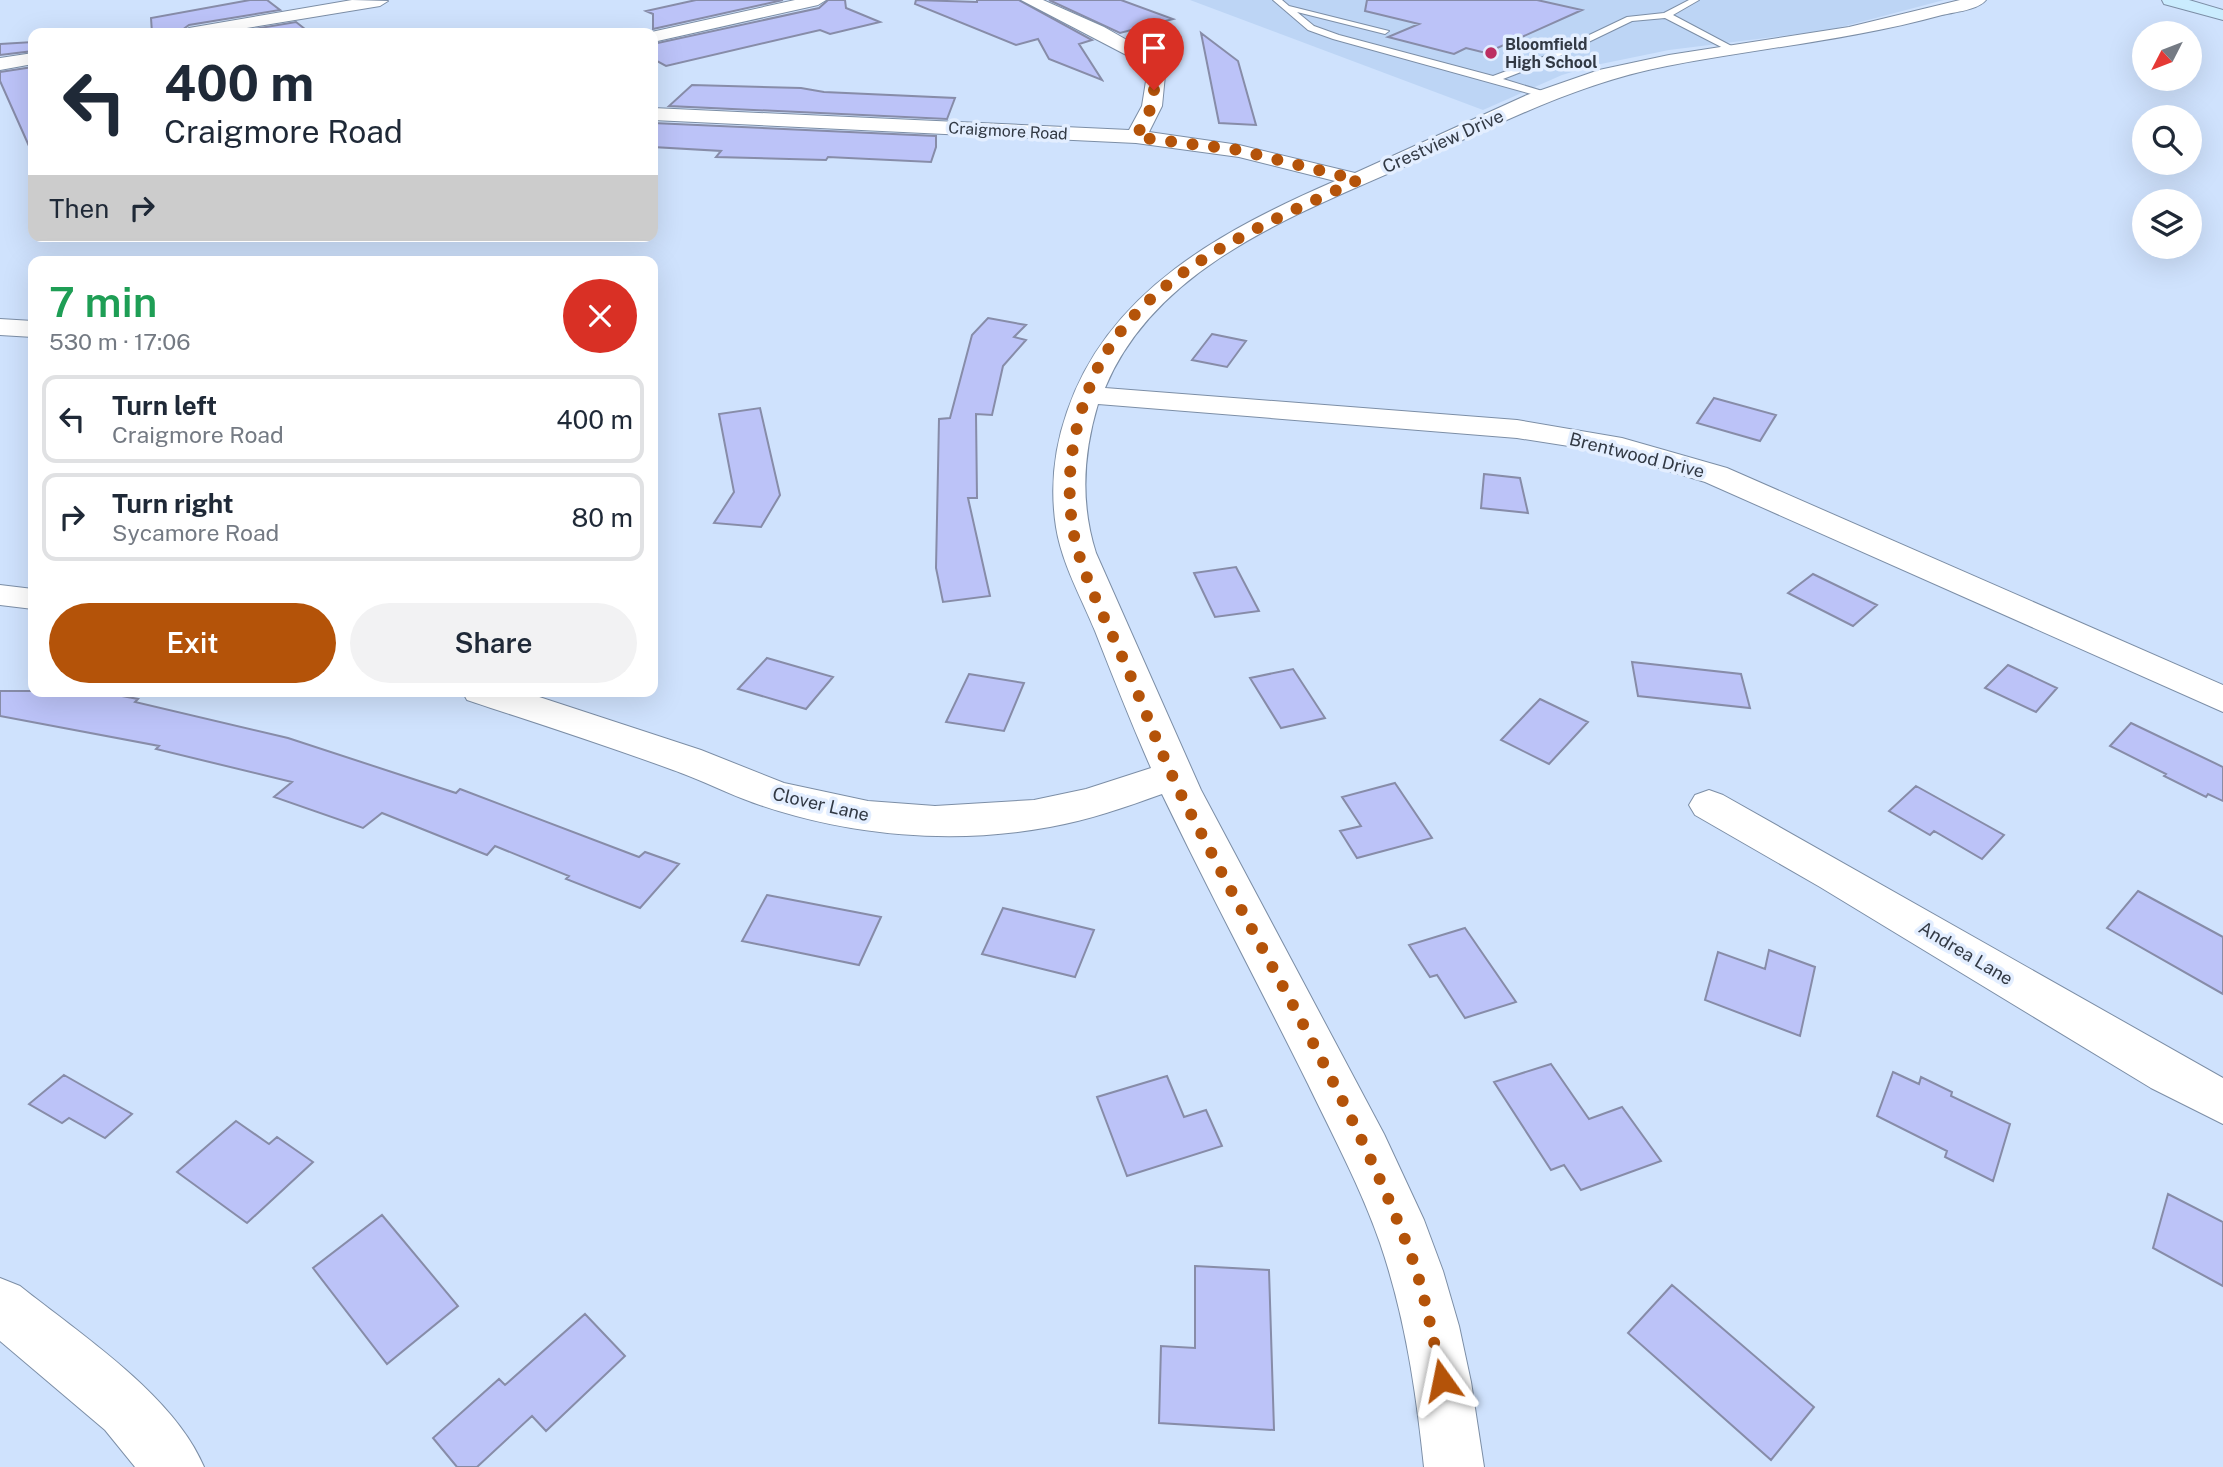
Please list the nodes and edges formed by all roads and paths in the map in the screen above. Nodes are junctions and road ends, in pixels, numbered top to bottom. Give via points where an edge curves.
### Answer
1 (818, 0) edge
2 (1029, 0) edge
3 (1276, 0) edge
4 (1695, 0) edge
5 (1978, 0) edge
6 (2170, 0) edge
7 (380, 1) edge
8 (1288, 7) junction
9 (1666, 15) junction
10 (2223, 15) edge
11 (216, 28) edge
12 (1385, 31) dead end
13 (658, 36) edge
14 (1734, 50) junction
15 (28, 60) edge
16 (0, 64) edge
17 (1493, 79) junction
18 (1546, 94) junction
19 (658, 114) edge
20 (1136, 137) junction
21 (1358, 180) junction
22 (0, 327) edge
23 (28, 329) edge
24 (1088, 395) junction
25 (0, 595) edge
26 (28, 598) edge
27 (498, 697) edge
28 (2223, 700) edge
29 (1172, 776) junction
30 (1709, 805) dead end
31 (2223, 1102) edge
32 (0, 1305) edge
33 (174, 1467) edge
34 (1454, 1467) edge

1 - 13 street
2 - 20 street via 1142,56 1156,75 1152,106
3 - 8 lane
4 - 9 lane
5 - 14 street, Crestview Drive via 1836,35
6 - 10 main road
7 - 11 street
8 - 12 lane
8 - 17 lane via 1311,28 1340,39
9 - 14 lane
9 - 17 lane via 1630,19
14 - 18 street, Crestview Drive via 1640,65
15 - 16 street
17 - 18 lane
18 - 21 street, Crestview Drive
19 - 20 street, Craigmore Road
20 - 21 street, Craigmore Road via 1239,150
21 - 24 street, Crestview Drive via 1244,234 1164,287 1121,334 1094,376
22 - 23 street
24 - 28 street, Brentwood Drive via 1517,429 1664,458 1716,475
24 - 29 street, Crestview Drive via 1072,440 1072,525 1083,568
25 - 26 street
27 - 29 street, Clover Lane via 690,761 770,793 858,816 924,821 1036,815 1070,809
29 - 34 street, Crestview Drive via 1367,1151 1407,1244 1428,1313
30 - 31 street, Andrea Lane
32 - 33 street via 126,1409

